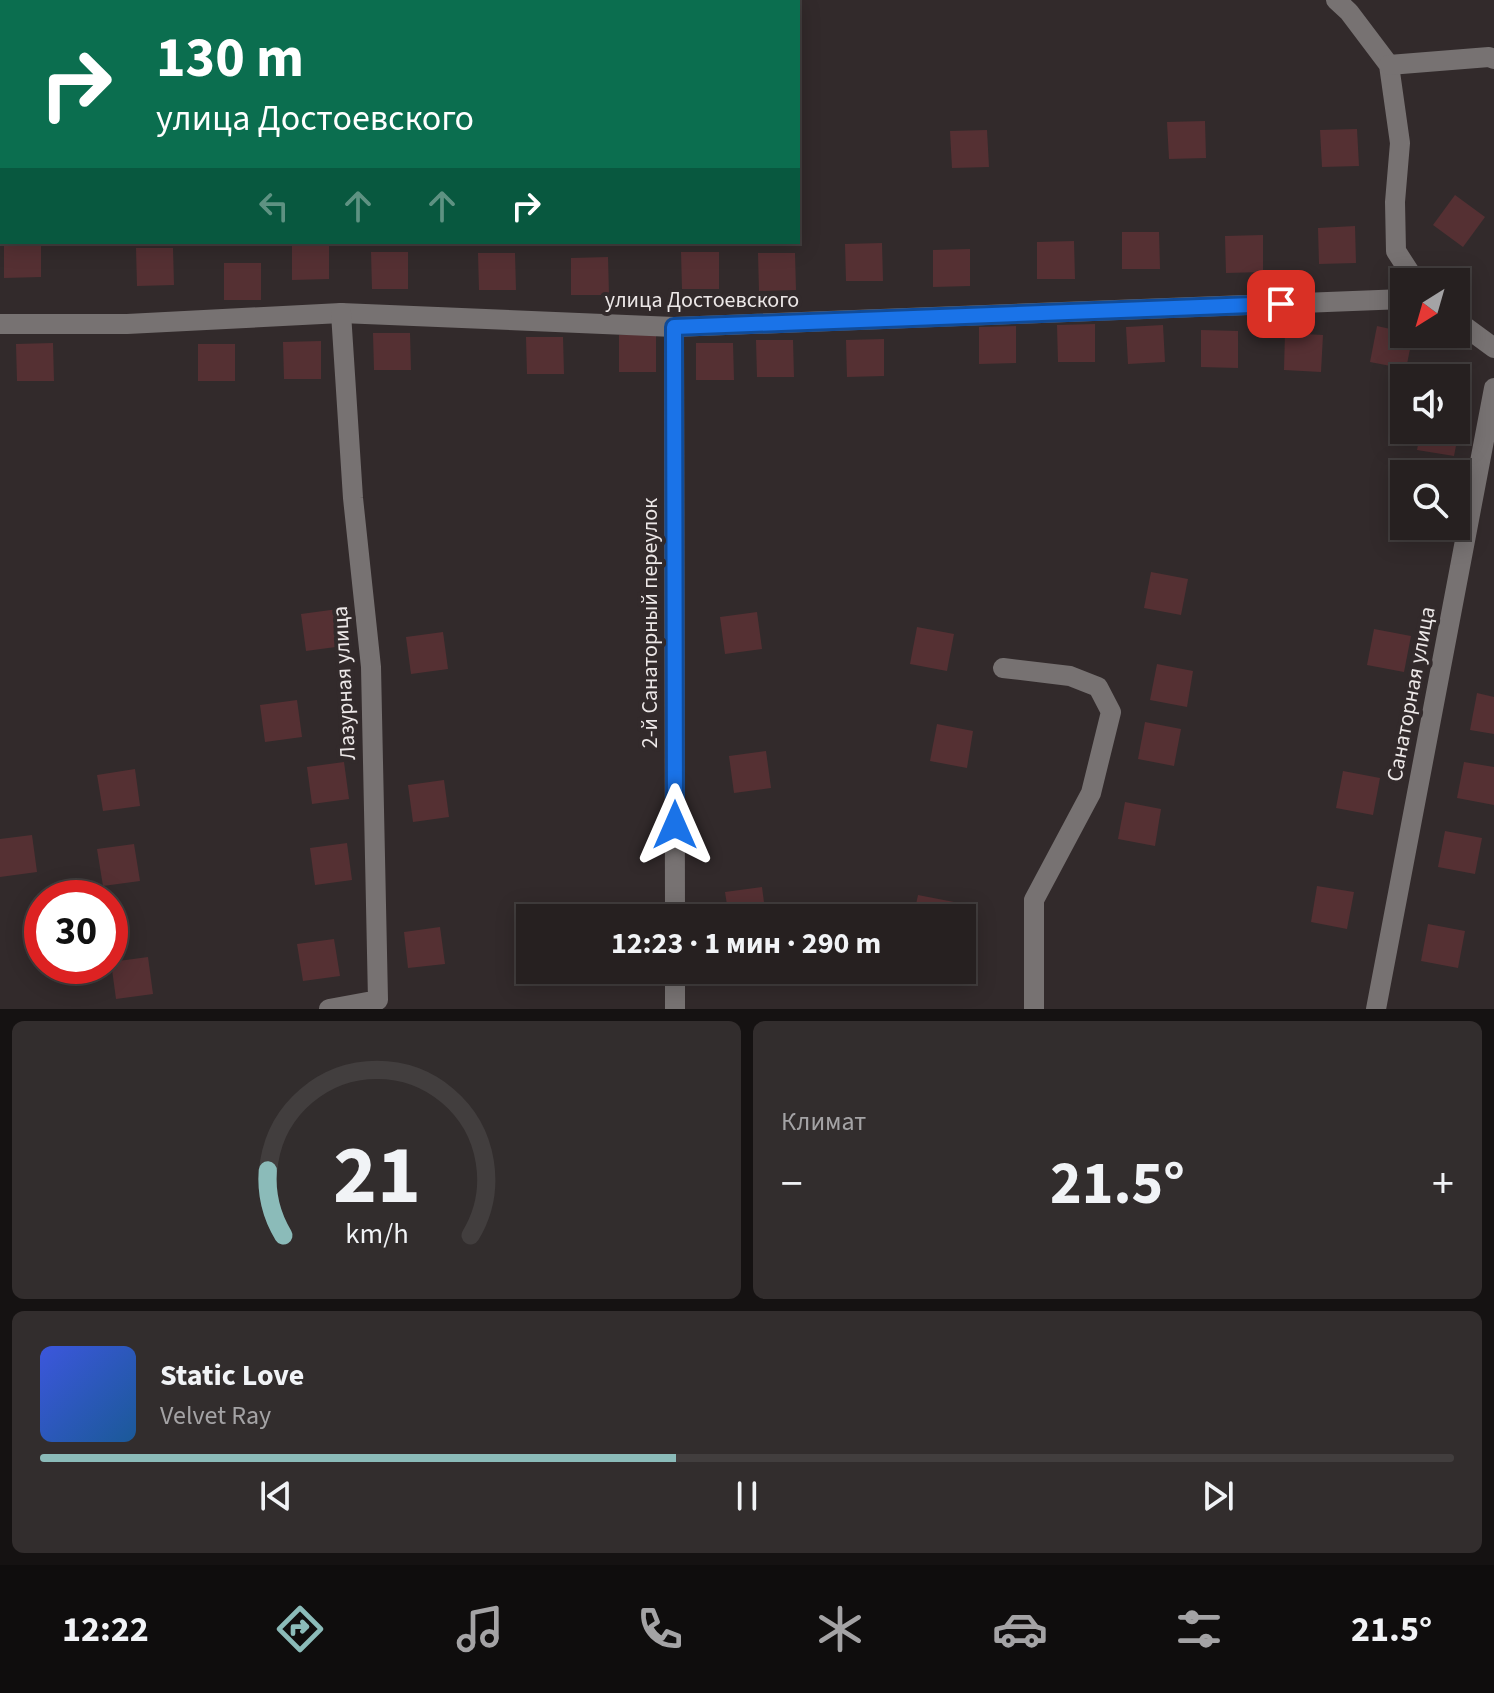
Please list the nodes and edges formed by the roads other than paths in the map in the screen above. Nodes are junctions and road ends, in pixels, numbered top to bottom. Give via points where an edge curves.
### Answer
1 (1336, 0) edge
2 (1494, 59) edge
3 (1389, 65) junction
4 (1407, 268) edge
5 (1390, 300) edge
6 (341, 313) junction
7 (0, 324) edge
8 (674, 327) junction
9 (1470, 330) edge
10 (1494, 348) edge
11 (1494, 388) edge
12 (1003, 668) dead end
13 (675, 904) edge
14 (675, 984) edge
15 (329, 1009) edge
16 (675, 1009) edge
17 (1034, 1009) edge
18 (1376, 1009) edge

1 - 3 street
2 - 3 street
3 - 4 street via 1400,143 1396,251
5 - 8 street, улица Достоевского
6 - 7 street, улица Достоевского via 127,324
6 - 8 street, улица Достоевского
6 - 15 street, Лазурная улица via 371,667 378,1000
8 - 13 street, 2-й Санаторный переулок
9 - 10 street
11 - 18 street, Санаторная улица
12 - 17 street via 1070,676 1098,687 1111,712 1091,793 1034,900
14 - 16 street

